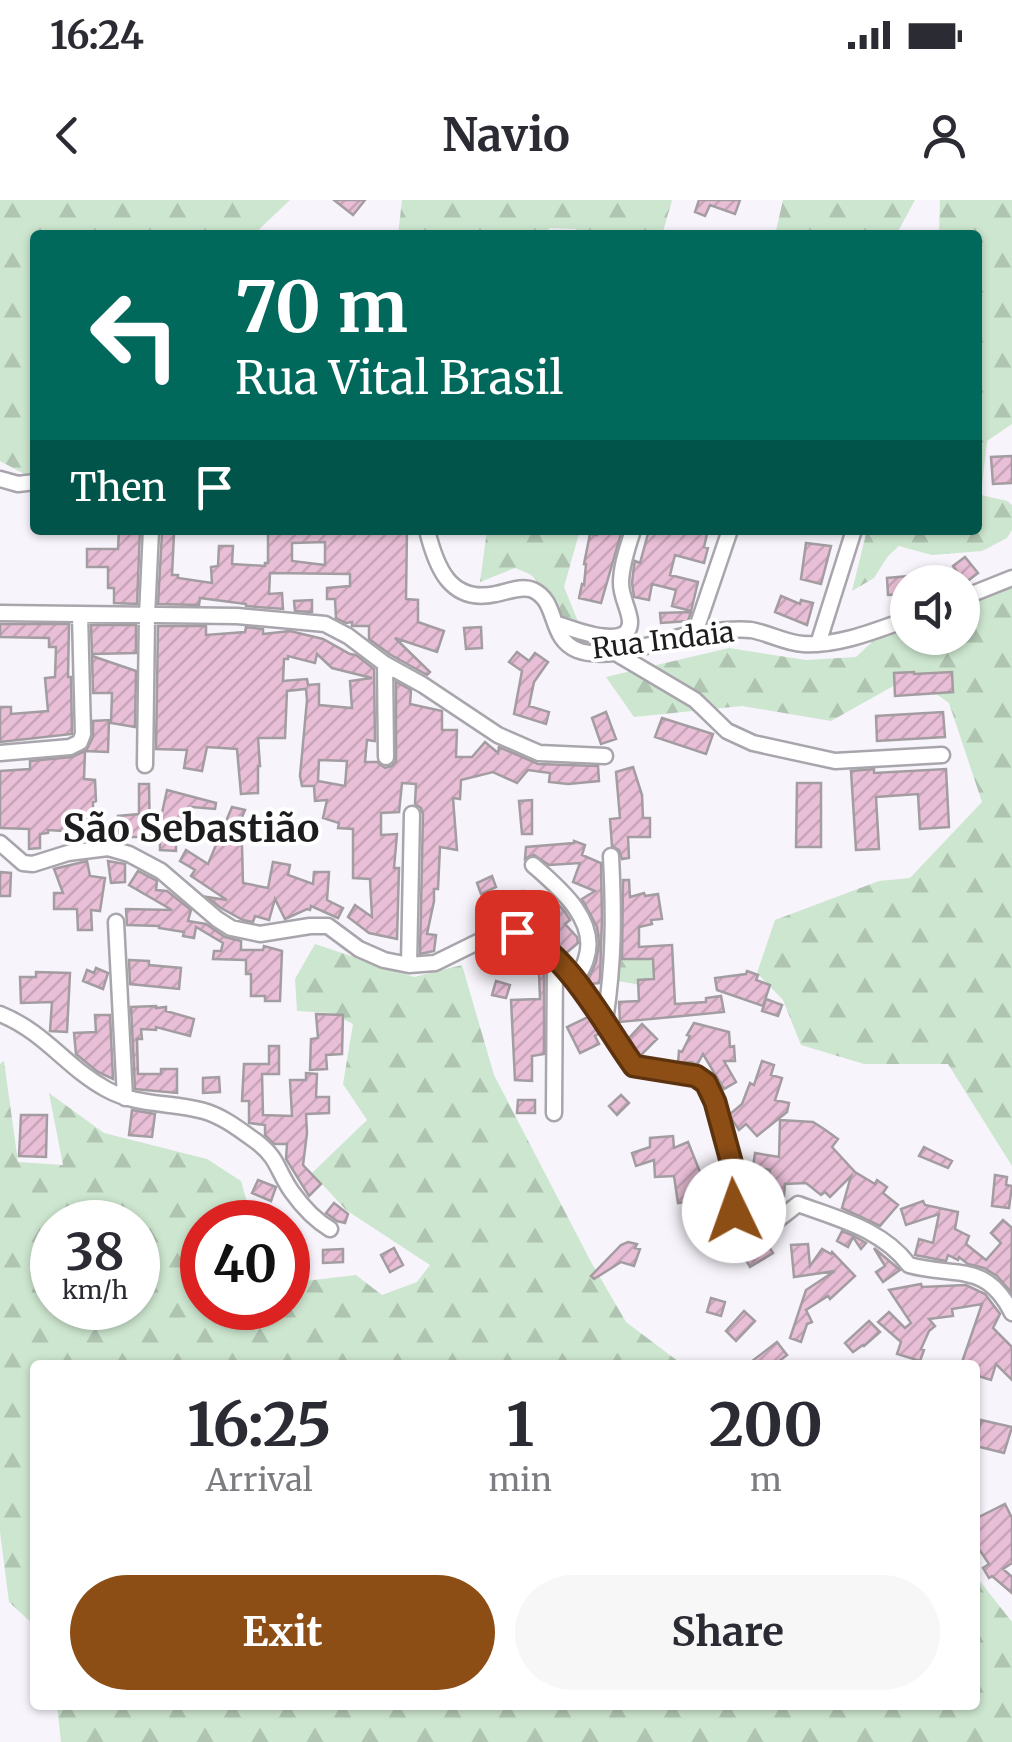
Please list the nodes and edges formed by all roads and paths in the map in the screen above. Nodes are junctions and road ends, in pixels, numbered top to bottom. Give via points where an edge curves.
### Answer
1 (0, 479) edge
2 (30, 483) edge
3 (151, 535) edge
4 (429, 535) edge
5 (632, 535) edge
6 (728, 535) edge
7 (852, 535) edge
8 (1012, 578) edge
9 (980, 591) edge
10 (0, 613) edge
11 (80, 615) junction
12 (147, 616) junction
13 (555, 623) junction
14 (890, 625) edge
15 (696, 634) junction
16 (818, 644) junction
17 (614, 651) junction
18 (385, 664) junction
19 (0, 753) edge
20 (942, 754) dead end
21 (604, 756) dead end
22 (386, 757) dead end
23 (145, 765) dead end
24 (412, 814) dead end
25 (0, 843) edge
26 (612, 856) dead end
27 (533, 865) dead end
28 (116, 922) dead end
29 (555, 959) junction
30 (409, 965) junction
31 (575, 981) junction
32 (0, 1014) edge
33 (605, 1020) junction
34 (125, 1098) junction
35 (554, 1114) dead end
36 (330, 1229) dead end
37 (1012, 1313) edge

1 - 2 street
3 - 12 street
4 - 13 street, Rua Indaia via 453,586 482,596 534,590
5 - 13 street via 621,572 630,628 613,637
6 - 15 street
7 - 16 street
8 - 9 street
10 - 11 street
11 - 12 street
11 - 19 street via 80,742
12 - 18 street via 325,624
12 - 23 street
13 - 17 street, Rua Indaia via 572,648
14 - 16 street, Rua Indaia
15 - 16 street, Rua Indaia via 754,630
15 - 17 street, Rua Indaia
17 - 20 street via 753,744 834,761
18 - 21 street via 525,748
18 - 22 street
24 - 30 street
25 - 30 street via 34,864 68,852 108,848 130,854 231,928 260,934 328,926 359,949
26 - 33 street via 613,972
27 - 31 street via 564,892 582,920 588,954
28 - 34 street
29 - 30 street via 517,932 490,936 436,963
29 - 31 street
29 - 35 street
31 - 33 street
32 - 34 street
33 - 37 street via 634,1066 706,1083 738,1187 734,1222 743,1231 771,1225 798,1204 872,1233 908,1265 986,1280
34 - 36 street via 203,1111 234,1125 272,1154 292,1192

